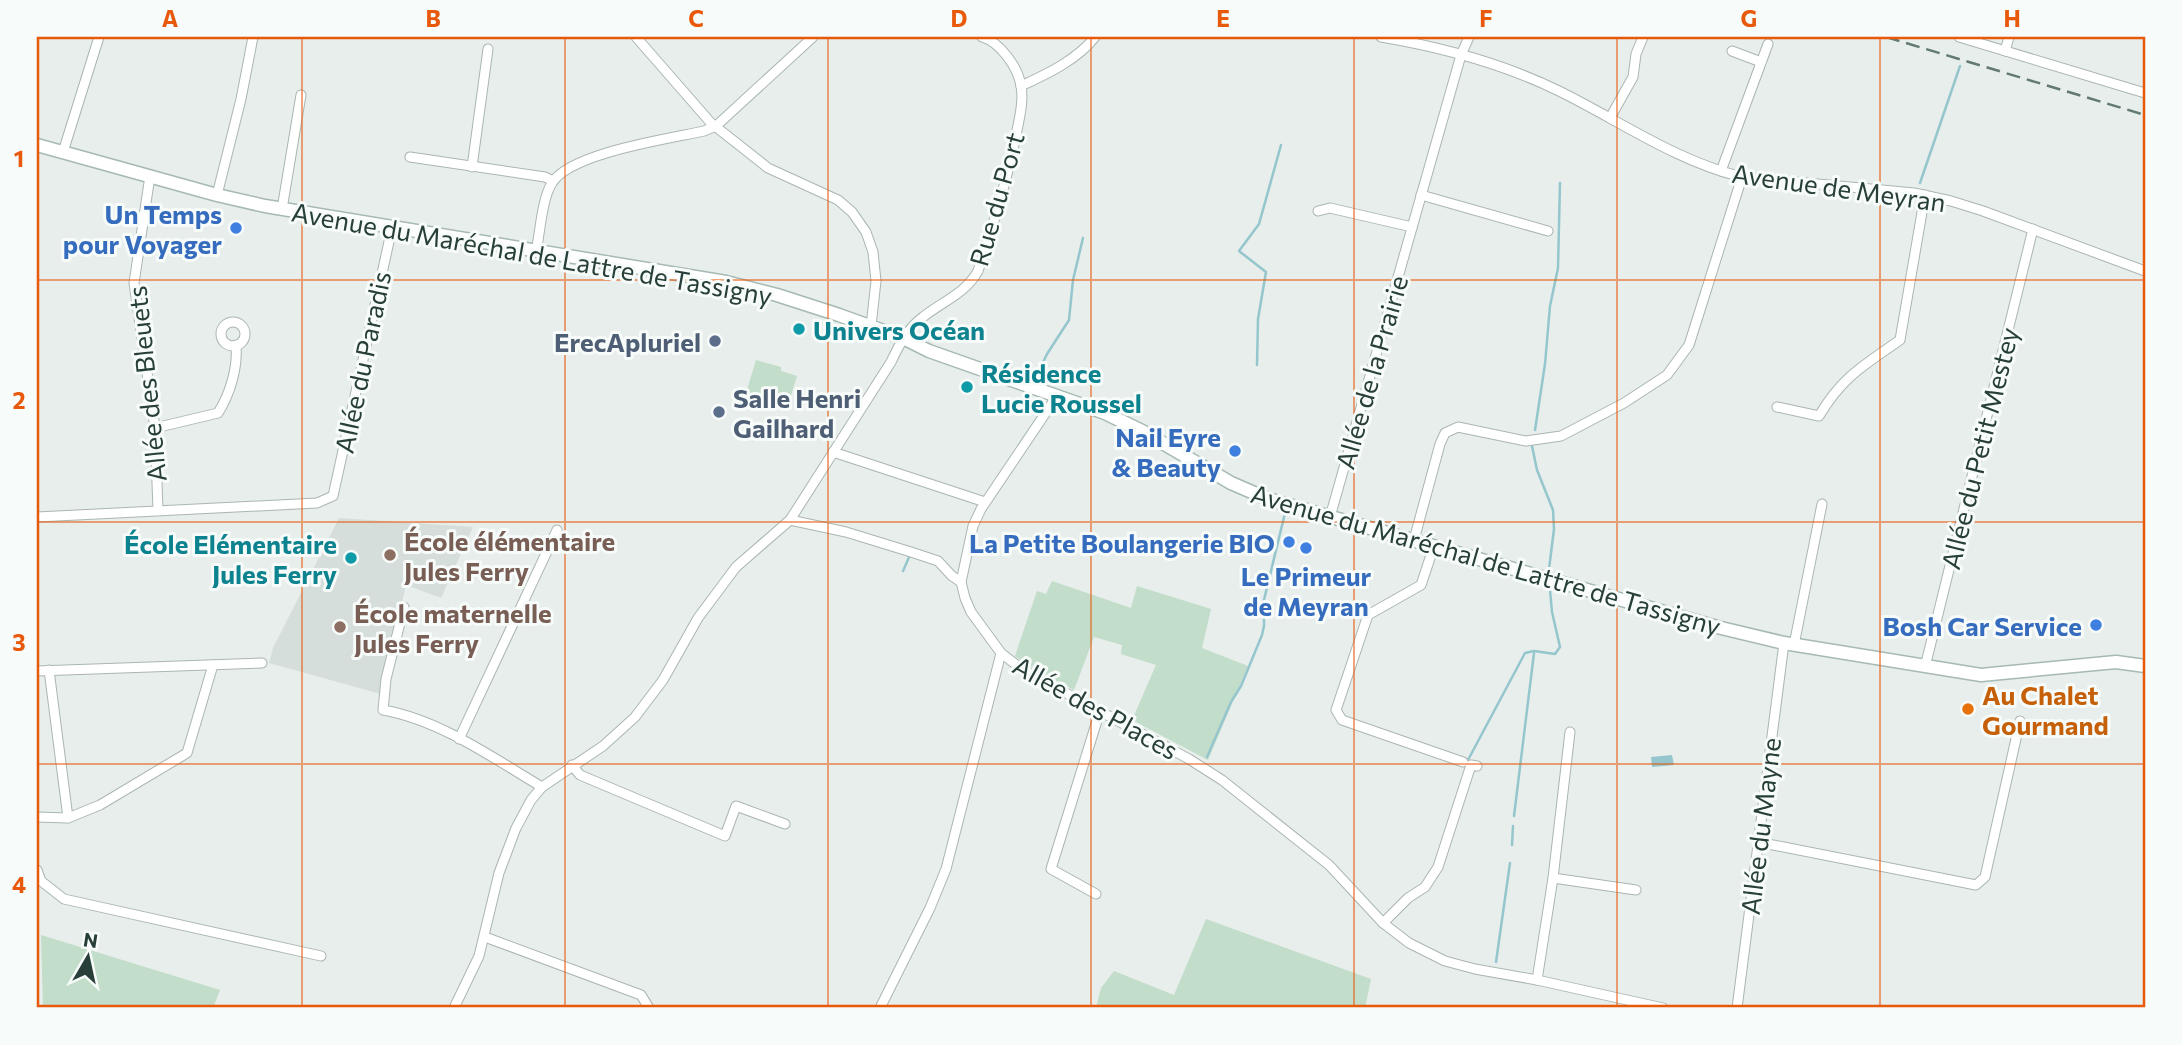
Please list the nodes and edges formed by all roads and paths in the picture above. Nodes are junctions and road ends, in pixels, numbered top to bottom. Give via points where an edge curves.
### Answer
1 (99, 37) edge
2 (253, 37) edge
3 (636, 37) edge
4 (813, 37) edge
5 (1096, 37) edge
6 (1381, 37) edge
7 (1469, 37) edge
8 (1643, 37) edge
9 (1959, 37) edge
10 (2009, 37) edge
11 (987, 38) edge
12 (1768, 44) dead end
13 (488, 49) dead end
14 (1732, 51) dead end
15 (2005, 51) junction
16 (1461, 55) junction
17 (1761, 62) junction
18 (1021, 86) junction
19 (2145, 93) edge
20 (301, 94) dead end
21 (1610, 118) junction
22 (716, 126) junction
23 (37, 145) edge
24 (63, 152) junction
25 (410, 158) dead end
26 (471, 167) junction
27 (1721, 172) junction
28 (150, 176) junction
29 (1742, 177) junction
30 (553, 181) junction
31 (217, 195) junction
32 (1421, 195) junction
33 (1926, 195) junction
34 (282, 209) junction
35 (1318, 211) dead end
36 (1412, 227) junction
37 (391, 228) junction
38 (2033, 229) junction
39 (1548, 231) dead end
40 (536, 252) junction
41 (2145, 271) edge
42 (871, 326) junction
43 (903, 338) junction
44 (236, 345) dead end
45 (1057, 396) junction
46 (1777, 407) dead end
47 (155, 428) junction
48 (834, 452) junction
49 (985, 502) junction
50 (1822, 504) dead end
51 (158, 510) junction
52 (37, 517) edge
53 (1330, 517) junction
54 (790, 520) junction
55 (557, 530) dead end
56 (1414, 540) junction
57 (1434, 546) junction
58 (961, 582) junction
59 (404, 607) dead end
60 (1789, 644) junction
61 (1001, 653) junction
62 (262, 663) dead end
63 (213, 665) junction
64 (2145, 666) edge
65 (1925, 667) junction
66 (49, 670) junction
67 (37, 671) edge
68 (1100, 711) junction
69 (2020, 721) dead end
70 (1570, 732) dead end
71 (459, 739) junction
72 (1463, 762) dead end
73 (572, 765) junction
74 (1477, 766) dead end
75 (542, 787) junction
76 (37, 817) edge
77 (68, 818) junction
78 (785, 824) dead end
79 (1758, 842) junction
80 (37, 870) edge
81 (1553, 878) junction
82 (1636, 890) dead end
83 (1096, 894) dead end
84 (1383, 923) junction
85 (485, 937) junction
86 (321, 956) dead end
87 (1537, 980) junction
88 (1626, 1005) edge
89 (454, 1008) edge
90 (649, 1008) edge
91 (880, 1008) edge
92 (1663, 1008) edge
93 (1737, 1008) edge

1 - 24 street
2 - 31 street
3 - 22 street
4 - 22 street
5 - 18 street via 1056,69
6 - 16 street, Avenue de Meyran
7 - 16 street, Allée de la Prairie
8 - 21 street via 1633,77
9 - 15 street
10 - 15 street
11 - 18 street via 1009,60
12 - 17 street
13 - 26 street
14 - 17 street
15 - 19 street
16 - 21 street, Avenue de Meyran via 1556,90
16 - 32 street, Allée de la Prairie
17 - 27 street
18 - 43 street, Rue du Port via 1009,173 978,271 961,293 921,317
20 - 34 street
21 - 27 street, Avenue de Meyran via 1678,155
22 - 30 street via 591,157 573,164
22 - 42 street via 768,168 838,200 852,212 873,252 876,281
23 - 24 main road, Avenue du Maréchal de Lattre de Tassigny
24 - 28 main road, Avenue du Maréchal de Lattre de Tassigny
25 - 26 street
26 - 30 street
27 - 29 street, Avenue de Meyran
28 - 31 main road, Avenue du Maréchal de Lattre de Tassigny
28 - 47 street, Allée des Bleuets via 134,283
29 - 33 street, Avenue de Meyran
29 - 56 street via 1689,345 1667,375 1561,436 1526,441 1458,427 1445,433
30 - 40 street
31 - 34 main road, Avenue du Maréchal de Lattre de Tassigny
32 - 36 street, Allée de la Prairie
32 - 39 street
33 - 38 street, Avenue de Meyran
33 - 46 street via 1900,340 1838,386 1819,416
34 - 37 main road, Avenue du Maréchal de Lattre de Tassigny
35 - 36 street via 1330,208
36 - 53 street, Allée de la Prairie
37 - 40 main road, Avenue du Maréchal de Lattre de Tassigny
37 - 51 street, Allée du Paradis via 333,496 317,503
38 - 41 street, Avenue de Meyran
38 - 65 street, Allée du Petit Mestey
40 - 42 main road, Avenue du Maréchal de Lattre de Tassigny via 735,284
42 - 43 main road, Avenue du Maréchal de Lattre de Tassigny
43 - 45 main road, Avenue du Maréchal de Lattre de Tassigny
43 - 48 street, Rue du Port
44 - 47 street via 227,398 218,412
45 - 49 street
45 - 53 main road, Avenue du Maréchal de Lattre de Tassigny via 1126,421 1236,486
47 - 51 street, Allée des Bleuets
48 - 49 street
48 - 54 street, Rue du Port
49 - 58 street via 973,526
50 - 60 street, Allée du Mayne
51 - 52 street
53 - 56 main road, Avenue du Maréchal de Lattre de Tassigny
54 - 58 street via 938,561
54 - 73 street, Rue du Port via 736,567 635,717 603,746
55 - 71 street
56 - 57 main road, Avenue du Maréchal de Lattre de Tassigny
57 - 60 main road, Avenue du Maréchal de Lattre de Tassigny
57 - 72 street via 1420,585 1368,615 1336,709 1342,720
58 - 61 street, Allée des Places via 971,612
59 - 71 street via 383,710 407,715
60 - 65 main road, Avenue du Maréchal de Lattre de Tassigny
60 - 79 street, Allée du Mayne
61 - 68 street, Allée des Places via 1023,670
61 - 91 street via 946,869
62 - 63 street
63 - 66 street
63 - 77 street via 187,752 100,805
64 - 65 main road, Avenue du Maréchal de Lattre de Tassigny via 2116,662 1981,675
66 - 67 street
66 - 77 street
68 - 83 street via 1051,869
68 - 84 street, Allée des Places via 1189,759 1265,813 1329,865
69 - 79 street via 1985,877 1976,885
70 - 81 street
71 - 75 street
73 - 75 street, Rue du Port
73 - 78 street via 580,775 724,836 736,806
74 - 84 street via 1471,765 1438,867 1425,887
75 - 85 street, Rue du Port via 516,828 499,873
76 - 77 street
79 - 93 street, Allée du Mayne
80 - 86 street via 41,881 64,899
81 - 82 street
81 - 87 street
84 - 87 street, Allée des Places via 1445,961
85 - 89 street, Rue du Port
85 - 90 street via 641,995
87 - 88 street, Allée des Places
88 - 92 street, Allée des Places

